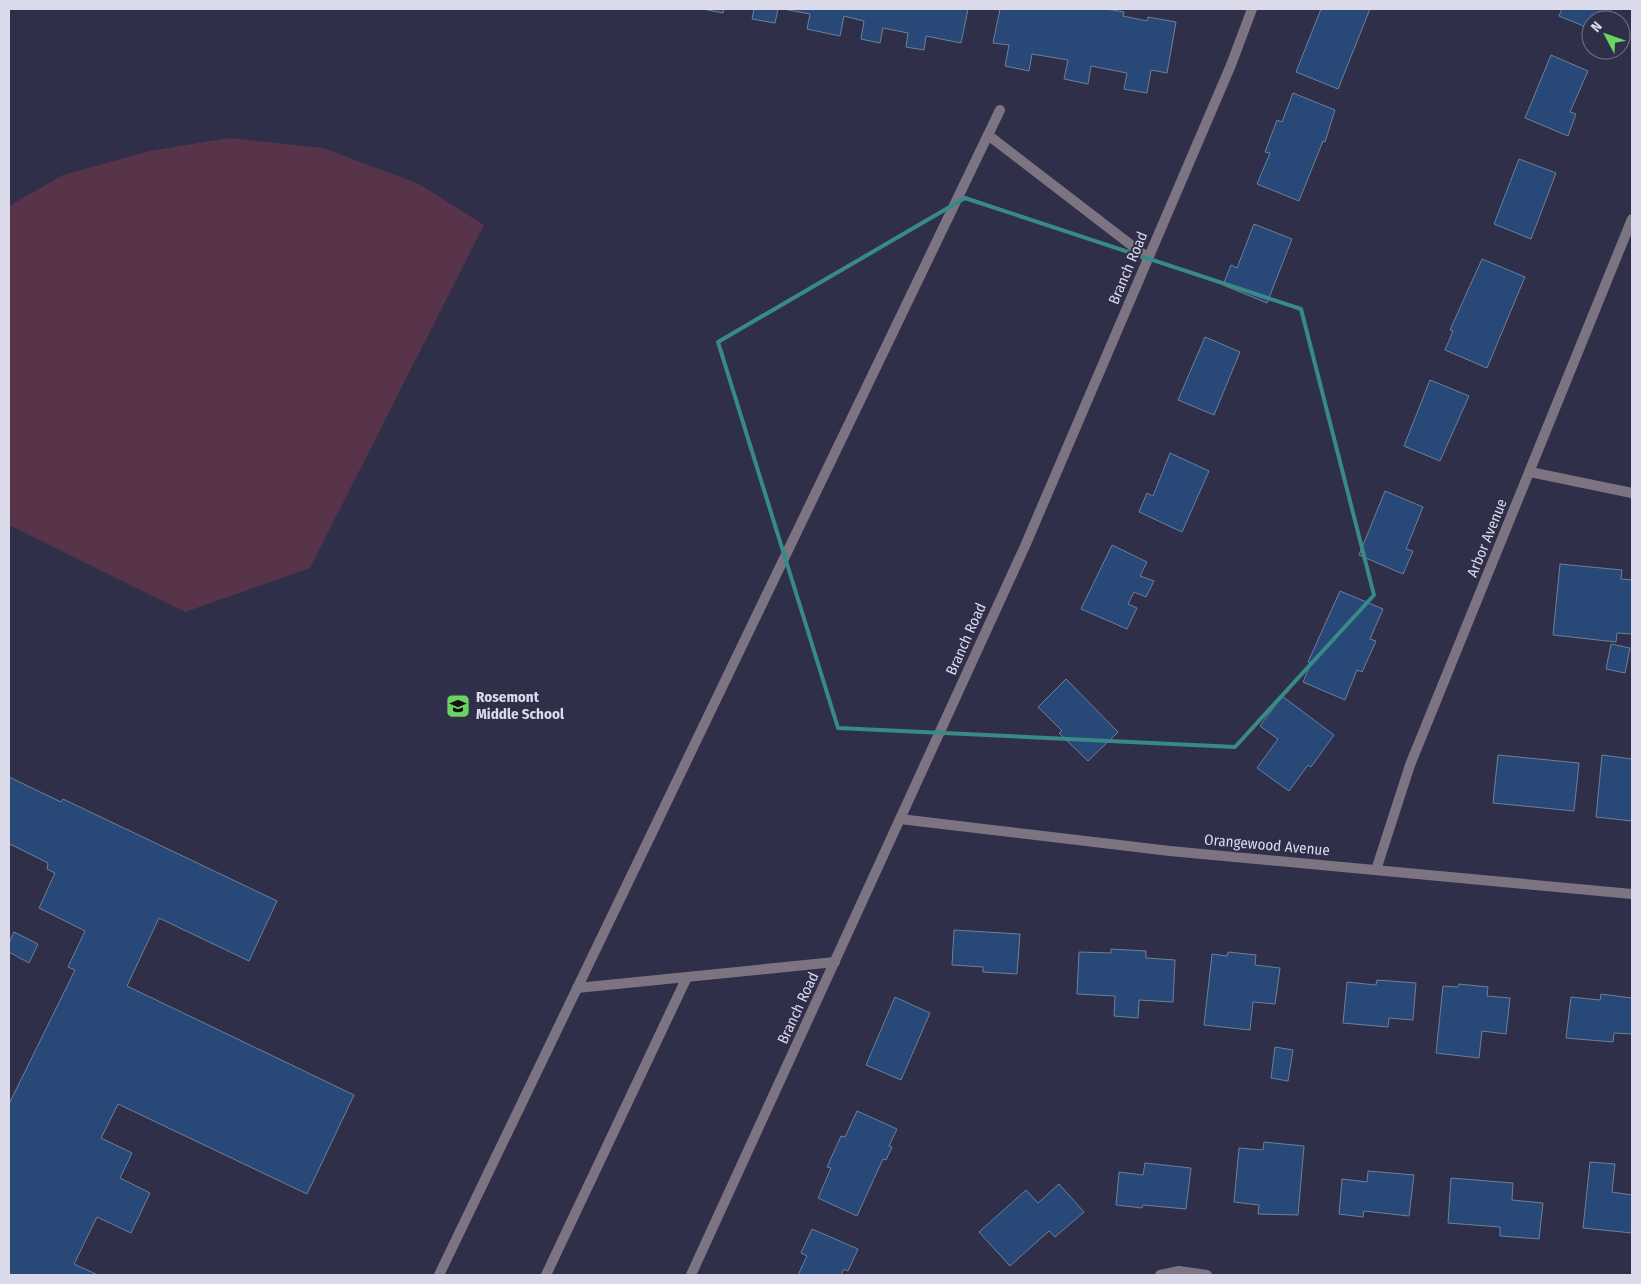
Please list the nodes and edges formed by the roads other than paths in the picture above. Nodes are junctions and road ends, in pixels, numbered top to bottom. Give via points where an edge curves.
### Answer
1 (1252, 9) edge
2 (1000, 110) dead end
3 (988, 135) junction
4 (1632, 219) edge
5 (1148, 258) junction
6 (1530, 472) junction
7 (1632, 493) edge
8 (900, 819) junction
9 (1376, 870) junction
10 (1632, 894) edge
11 (835, 962) junction
12 (687, 977) junction
13 (577, 988) junction
14 (439, 1275) edge
15 (546, 1275) edge
16 (691, 1275) edge
17 (1160, 1275) edge
18 (1207, 1275) edge

1 - 5 street, Branch Road
2 - 3 street
3 - 5 street
3 - 13 street
4 - 6 street, Arbor Avenue
5 - 8 street, Branch Road via 1025,546
6 - 7 street
6 - 9 street, Arbor Avenue via 1410,766
8 - 9 street, Orangewood Avenue via 1170,851
8 - 11 street, Branch Road
9 - 10 street, Orangewood Avenue
11 - 12 street
11 - 16 street, Branch Road
12 - 13 street
12 - 15 street
13 - 14 street
17 - 18 street via 1179,1272

